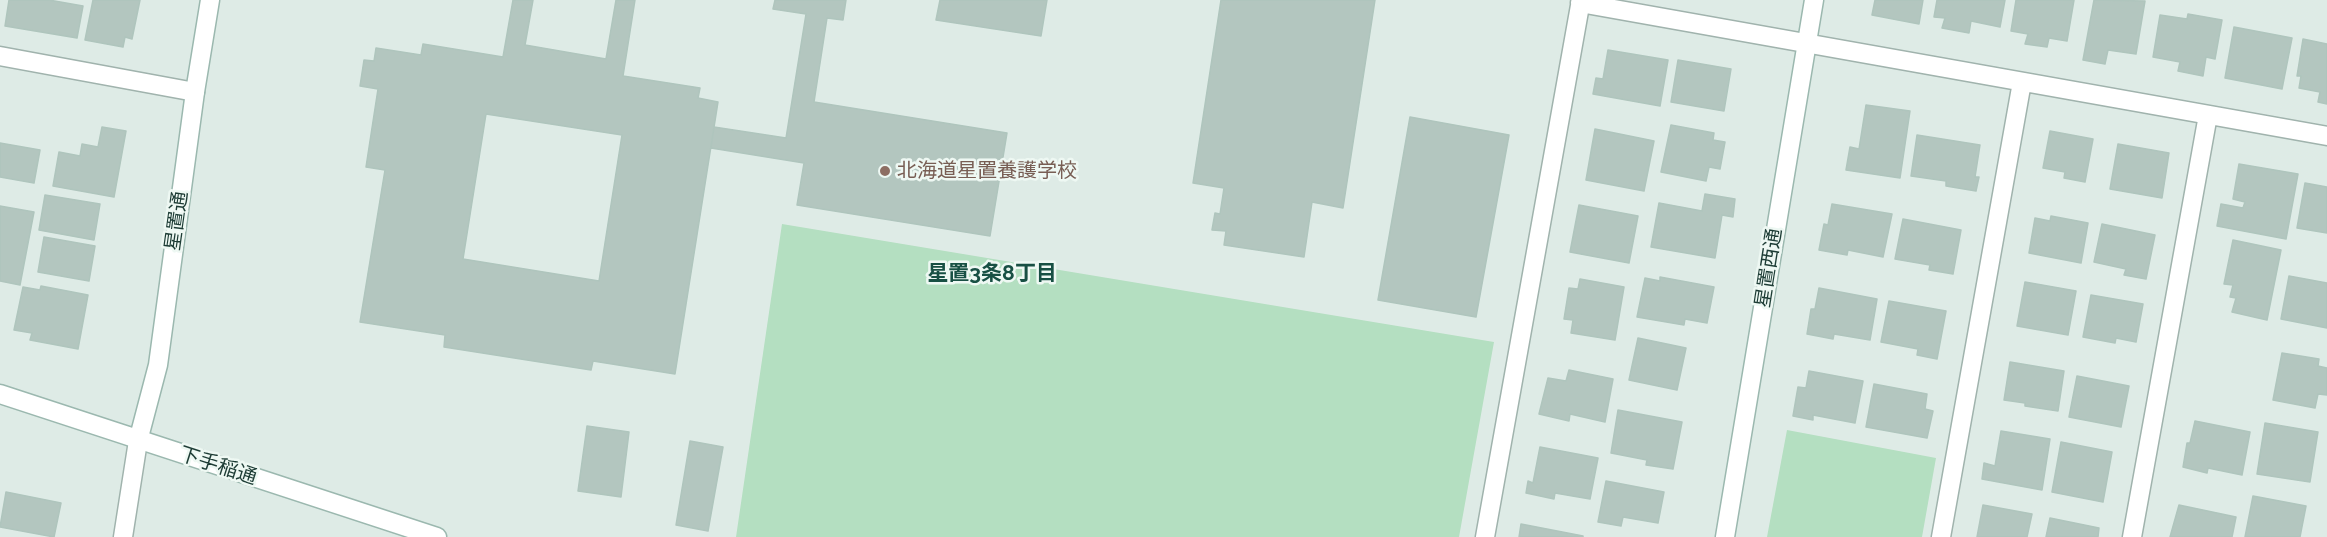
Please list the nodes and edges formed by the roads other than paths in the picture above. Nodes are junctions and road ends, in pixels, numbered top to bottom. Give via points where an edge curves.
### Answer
1 (210, 0) edge
2 (1814, 0) edge
3 (1581, 2) edge
4 (1806, 44) junction
5 (0, 56) edge
6 (2022, 82) junction
7 (195, 92) junction
8 (2208, 115) junction
9 (2327, 136) edge
10 (0, 394) edge
11 (138, 441) junction
12 (123, 537) edge
13 (437, 537) edge
14 (1485, 537) edge
15 (1725, 537) edge
16 (1941, 537) edge
17 (2132, 537) edge

1 - 7 street, 星置通
2 - 4 street, 星置西通
3 - 4 street
3 - 14 street
4 - 6 street
4 - 15 street, 星置西通
5 - 7 street
6 - 8 street
6 - 16 street
7 - 11 street, 星置通 via 158,365
8 - 9 street
8 - 17 street
10 - 11 street, 下手稲通
11 - 12 street, 星置通
11 - 13 street, 下手稲通

